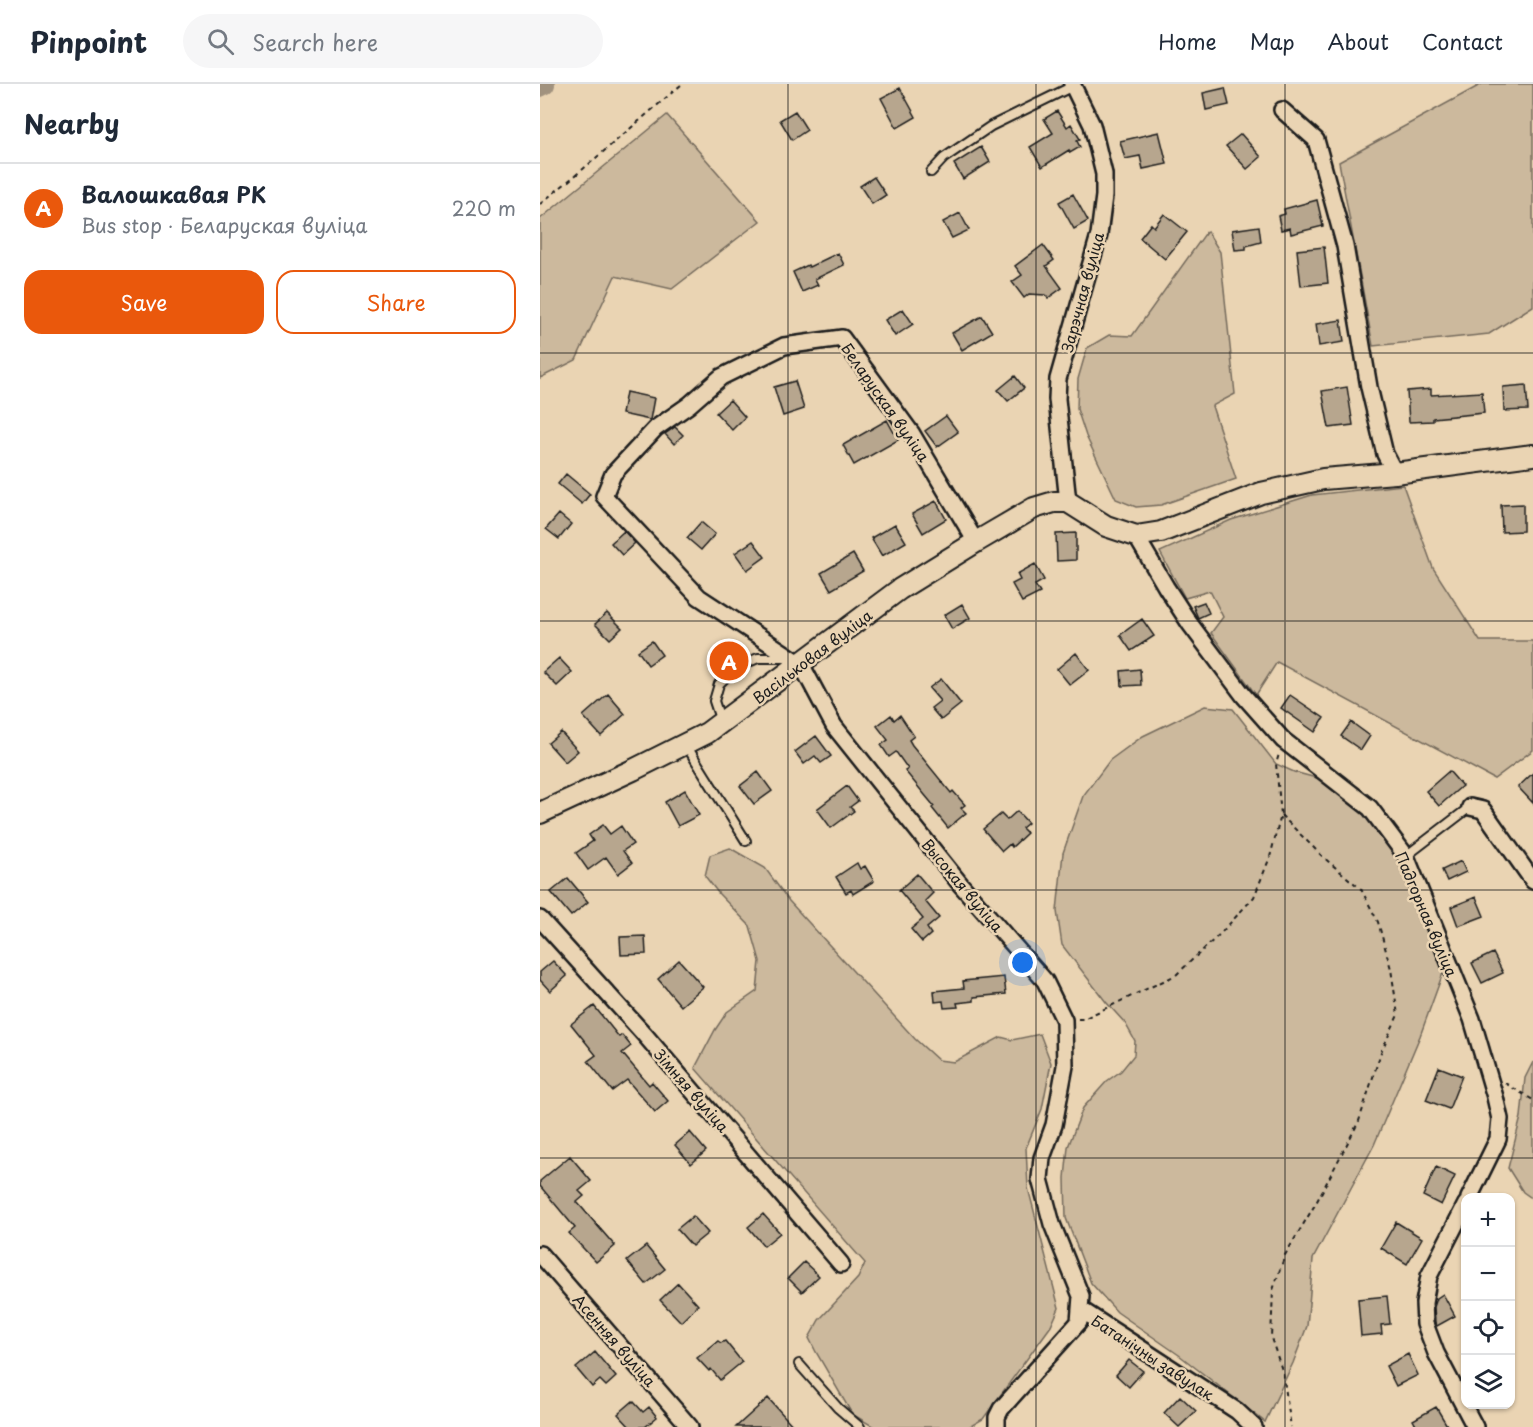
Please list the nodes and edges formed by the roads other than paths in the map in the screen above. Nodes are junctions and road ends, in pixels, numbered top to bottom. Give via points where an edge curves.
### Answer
1 (1073, 85) edge
2 (1282, 110) dead end
3 (932, 172) dead end
4 (1533, 454) edge
5 (1395, 473) junction
6 (1074, 506) junction
7 (1136, 536) junction
8 (976, 542) junction
9 (796, 661) junction
10 (722, 723) junction
11 (686, 744) junction
12 (1470, 807) joint
13 (540, 813) edge
14 (747, 841) dead end
15 (1406, 856) junction
16 (1533, 881) edge
17 (540, 919) edge
18 (1471, 1193) edge
19 (1461, 1214) edge
20 (540, 1254) edge
21 (841, 1264) dead end
22 (1080, 1309) junction
23 (799, 1364) dead end
24 (996, 1420) edge
25 (690, 1427) edge
26 (860, 1427) edge
27 (1254, 1427) edge
28 (1475, 1427) edge

1 - 3 lane, Зарэчная вуліца via 991,126 944,158
1 - 6 street, Зарэчная вуліца via 1092,125 1104,174 1099,236 1058,379 1056,399
2 - 5 street via 1316,140 1345,246 1369,387 1385,454
4 - 5 street
5 - 7 street via 1323,479 1261,493 1161,532
6 - 7 street via 1106,526
6 - 8 street, Васільковая вуліца via 1054,502 1034,508
7 - 15 street, Падгорная вуліца via 1190,624 1244,696 1283,740 1370,808
8 - 9 street, Васільковая вуліца
8 - 9 street, Беларуская вуліца via 912,434 842,338 784,346 721,377 656,428 613,474 604,496 699,597
9 - 10 street, Васільковая вуліца
9 - 10 lane via 758,658 735,668 720,684 714,701
9 - 22 street, Высокая вуліца via 834,726 961,885 1045,981 1064,1020 1065,1066 1040,1179 1052,1224 1081,1296
10 - 11 street, Васільковая вуліца
11 - 13 street, Васільковая вуліца
11 - 14 lane
12 - 15 lane
12 - 16 street via 1483,810
15 - 18 street, Падгорная вуліца via 1472,1019 1500,1119 1498,1139
17 - 21 street, Зімняя вуліца
19 - 28 street via 1429,1276 1425,1324
20 - 25 street, Асенняя вуліца
22 - 24 street via 1079,1322
22 - 27 street, Батанічны завулак via 1237,1411
23 - 26 lane

